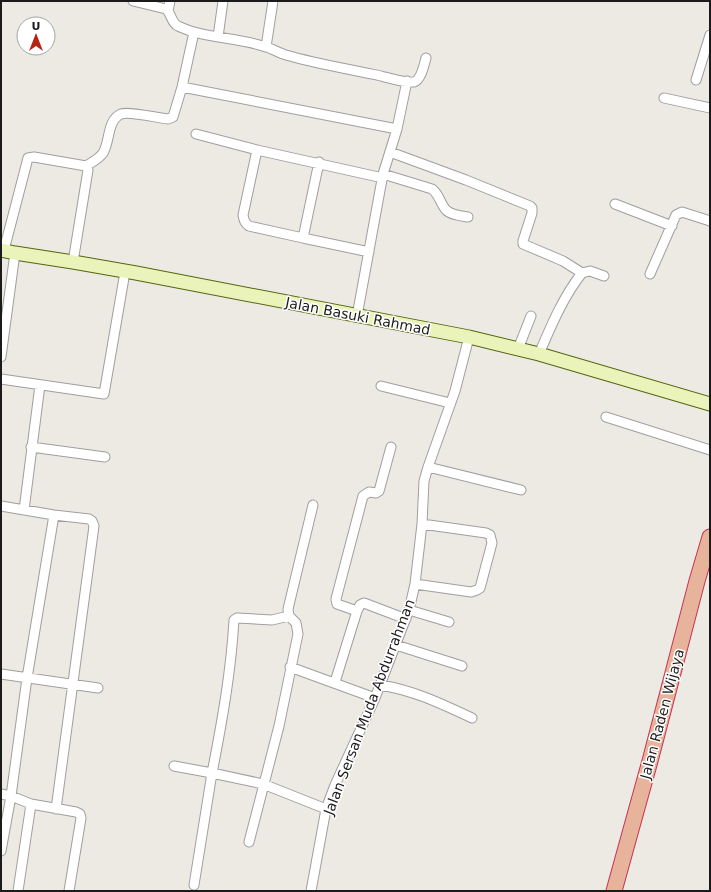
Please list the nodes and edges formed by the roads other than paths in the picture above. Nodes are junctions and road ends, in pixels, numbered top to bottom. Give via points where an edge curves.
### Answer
1 (133, 1) edge
2 (170, 1) edge
3 (223, 1) edge
4 (273, 1) edge
5 (168, 11) junction
6 (194, 32) junction
7 (710, 35) edge
8 (218, 36) junction
9 (266, 47) junction
10 (426, 58) dead end
11 (696, 80) dead end
12 (407, 81) junction
13 (182, 87) junction
14 (664, 98) dead end
15 (710, 108) edge
16 (397, 129) junction
17 (196, 134) dead end
18 (257, 150) junction
19 (390, 152) junction
20 (319, 162) junction
21 (86, 166) junction
22 (383, 176) junction
23 (615, 204) dead end
24 (468, 217) dead end
25 (710, 221) edge
26 (672, 226) junction
27 (303, 238) junction
28 (6, 251) edge
29 (369, 252) junction
30 (73, 262) junction
31 (125, 272) junction
32 (582, 273) junction
33 (650, 274) dead end
34 (604, 276) dead end
35 (357, 316) junction
36 (531, 316) dead end
37 (469, 338) junction
38 (518, 349) junction
39 (539, 354) junction
40 (1, 357) edge
41 (1, 379) edge
42 (40, 384) junction
43 (381, 386) dead end
44 (450, 403) junction
45 (710, 404) edge
46 (606, 417) dead end
47 (31, 447) junction
48 (391, 447) dead end
49 (710, 450) edge
50 (105, 457) dead end
51 (428, 467) junction
52 (521, 490) dead end
53 (1, 506) edge
54 (314, 506) dead end
55 (24, 510) junction
56 (54, 515) junction
57 (422, 524) junction
58 (710, 537) edge
59 (415, 584) junction
60 (357, 611) junction
61 (407, 614) junction
62 (289, 616) junction
63 (449, 622) dead end
64 (396, 645) junction
65 (462, 666) dead end
66 (290, 667) junction
67 (1, 674) edge
68 (27, 678) junction
69 (335, 682) junction
70 (72, 684) junction
71 (380, 685) junction
72 (98, 688) dead end
73 (375, 698) junction
74 (472, 718) dead end
75 (174, 766) dead end
76 (212, 773) junction
77 (263, 784) junction
78 (1, 794) edge
79 (11, 796) junction
80 (31, 804) junction
81 (56, 809) junction
82 (326, 809) junction
83 (249, 842) dead end
84 (1, 851) edge
85 (194, 885) dead end
86 (18, 891) edge
87 (69, 891) edge
88 (311, 891) edge
89 (614, 891) edge

1 - 5 street
2 - 5 street
3 - 8 street
4 - 9 street
5 - 6 street via 175,24
6 - 8 street
6 - 13 street
7 - 11 street
8 - 9 street
9 - 12 street via 314,62
10 - 12 street via 419,77 412,82
12 - 16 street
13 - 16 street
13 - 21 street via 175,112 170,119 128,113 116,118 104,153
14 - 15 street
16 - 19 street
17 - 18 street
18 - 20 street
18 - 27 street via 244,220 249,226
19 - 22 street
19 - 32 street via 530,206 532,213 523,244 563,261
20 - 22 street
20 - 27 street
21 - 28 street via 28,158
21 - 30 street via 88,170
22 - 24 street via 432,189 447,211
22 - 29 street
23 - 26 street
25 - 26 street via 682,212 676,215
26 - 33 street
27 - 29 street
28 - 30 main road, Jalan Basuki Rahmad
28 - 40 street
29 - 35 street
30 - 31 main road, Jalan Basuki Rahmad
31 - 35 main road, Jalan Basuki Rahmad
31 - 42 street via 104,394
32 - 34 street via 590,271
32 - 39 street via 570,289
35 - 37 main road, Jalan Basuki Rahmad
36 - 38 street
37 - 38 main road, Jalan Basuki Rahmad
37 - 44 street, Jalan Sersan Muda Abdurrahman
38 - 39 main road, Jalan Basuki Rahmad
39 - 45 main road, Jalan Basuki Rahmad
41 - 42 street
42 - 47 street
43 - 44 street
44 - 51 street, Jalan Sersan Muda Abdurrahman
46 - 49 street
47 - 50 street
47 - 55 street
48 - 60 street via 381,487 376,493 369,492 363,496 336,599 337,604
51 - 52 street
51 - 57 street, Jalan Sersan Muda Abdurrahman via 424,481
53 - 55 street
54 - 62 street via 288,609
55 - 56 street
56 - 68 street
56 - 70 street via 89,519 94,526
57 - 59 street, Jalan Sersan Muda Abdurrahman
57 - 59 street via 486,533 490,535 492,543 478,590 471,592
58 - 89 highway, Jalan Raden Wijaya
59 - 61 street, Jalan Sersan Muda Abdurrahman
60 - 61 street via 364,603
60 - 69 street
61 - 63 street
61 - 64 street, Jalan Sersan Muda Abdurrahman
62 - 66 street via 296,623 298,630
62 - 76 street via 278,620 234,620 232,658
64 - 65 street
64 - 71 street, Jalan Sersan Muda Abdurrahman
66 - 69 street
66 - 77 street
67 - 68 street
68 - 70 street
68 - 79 street
69 - 73 street
70 - 72 street
70 - 81 street
71 - 73 street, Jalan Sersan Muda Abdurrahman
71 - 74 street via 433,700
73 - 82 street, Jalan Sersan Muda Abdurrahman
75 - 76 street
76 - 77 street
76 - 85 street
77 - 82 street
77 - 83 street
78 - 79 street
79 - 80 street
79 - 84 street
80 - 81 street
80 - 86 street
81 - 87 street via 76,812 81,818
82 - 88 street, Jalan Sersan Muda Abdurrahman

